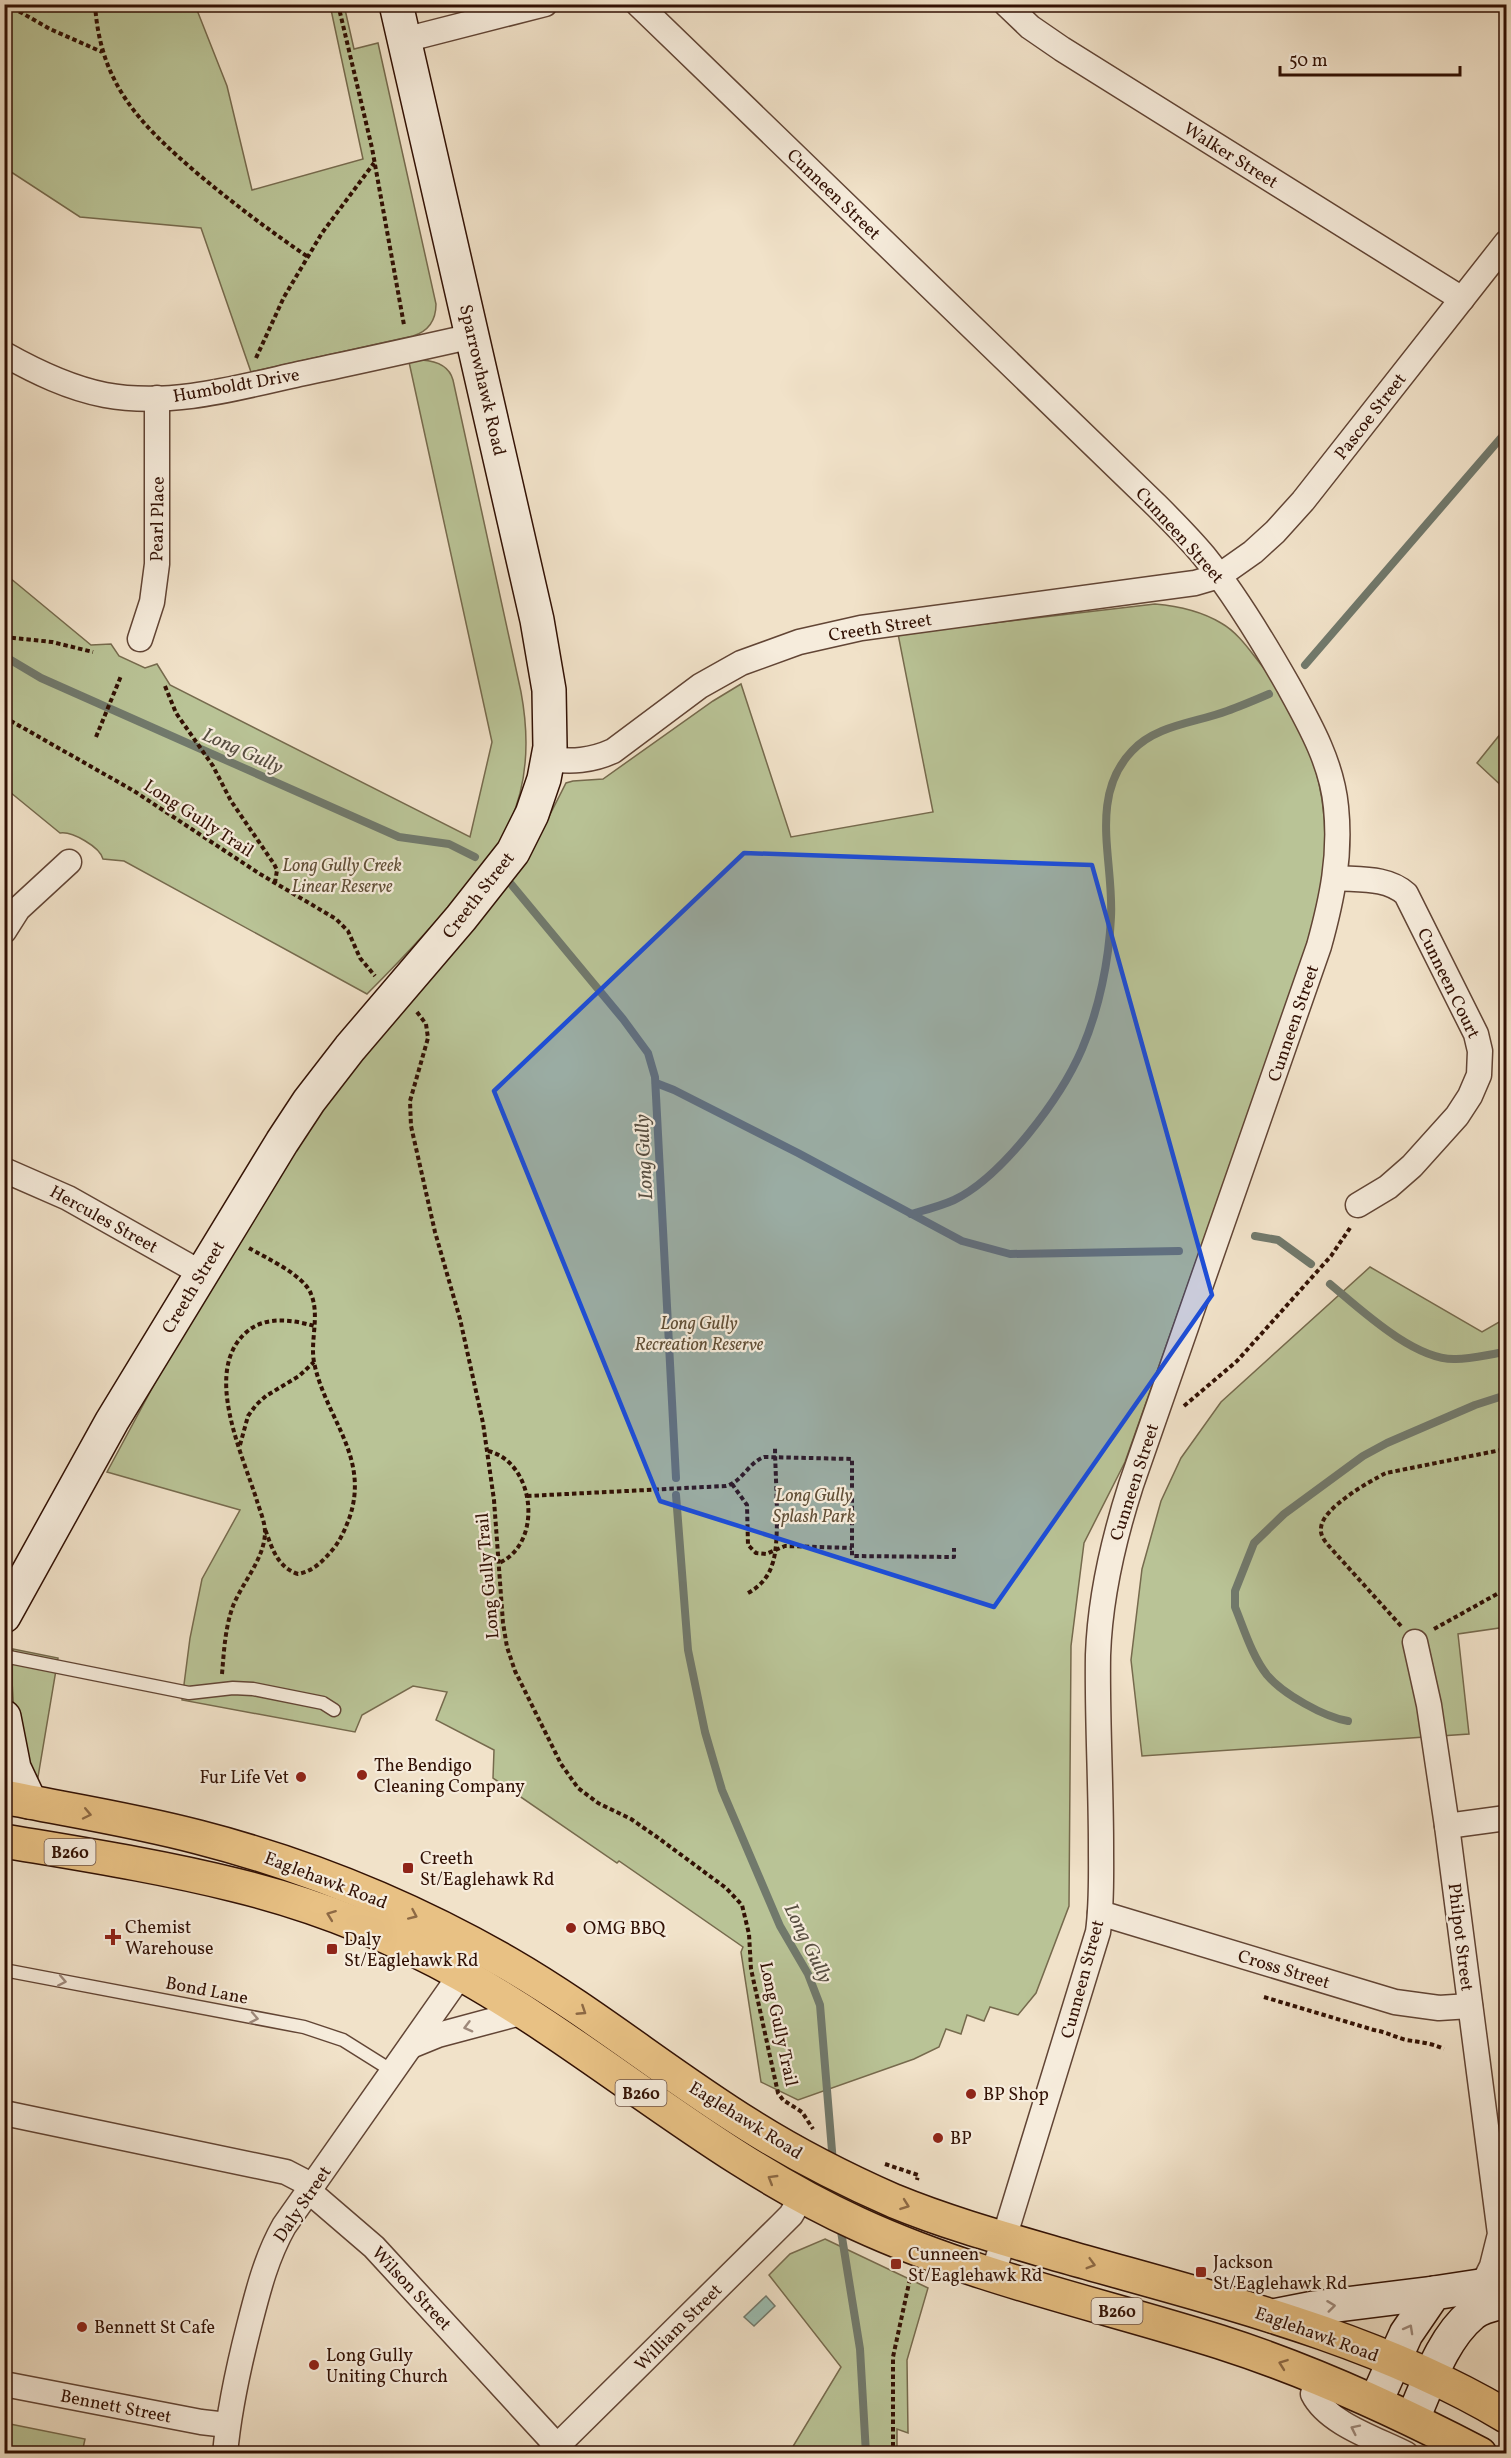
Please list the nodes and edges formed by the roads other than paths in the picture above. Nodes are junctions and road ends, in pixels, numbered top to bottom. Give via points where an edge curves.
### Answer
1 (396, 4) edge
2 (545, 4) edge
3 (638, 4) edge
4 (1006, 4) edge
5 (404, 40) junction
6 (1506, 243) edge
7 (1462, 299) junction
8 (473, 336) junction
9 (4, 354) edge
10 (157, 398) junction
11 (1219, 576) junction
12 (140, 639) dead end
13 (548, 759) junction
14 (69, 862) dead end
15 (1335, 878) junction
16 (4, 931) edge
17 (4, 1170) edge
18 (1358, 1206) road end
19 (201, 1273) junction
20 (4, 1616) edge
21 (1415, 1642) road end
22 (4, 1656) edge
23 (334, 1710) dead end
24 (4, 1717) edge
25 (17, 1799) edge
26 (1506, 1818) edge
27 (1447, 1826) junction
28 (4, 1841) edge
29 (1100, 1913) junction
30 (4, 1970) edge
31 (461, 1974) junction
32 (1470, 2006) junction
33 (524, 2012) junction
34 (411, 2046) junction
35 (394, 2072) junction
36 (4, 2113) edge
37 (311, 2189) junction
38 (812, 2202) junction
39 (1004, 2238) junction
40 (1503, 2240) edge
41 (993, 2274) junction
42 (1498, 2290) edge
43 (1434, 2293) junction
44 (1274, 2316) junction
45 (1393, 2361) junction
46 (1431, 2378) junction
47 (4, 2384) edge
48 (1315, 2385) junction
49 (1376, 2401) junction
50 (1500, 2413) edge
51 (1413, 2418) junction
52 (227, 2425) junction
53 (553, 2450) edge
54 (225, 2454) edge
55 (1406, 2454) edge
56 (1480, 2454) edge

1 - 5 main road, Sparrowhawk Road
2 - 5 street
3 - 11 street, Cunneen Street via 1157,506
4 - 7 street, Walker Street via 1062,49
5 - 8 main road, Sparrowhawk Road
6 - 7 street, Pascoe Street
7 - 11 street, Pascoe Street via 1303,501 1253,552
8 - 10 street, Humboldt Drive via 212,393
8 - 13 main road, Sparrowhawk Road via 546,663 551,712
9 - 10 street, Humboldt Drive via 80,388 106,395
10 - 12 street, Pearl Place via 157,564 152,602
11 - 13 street, Creeth Street via 1195,583 861,628 800,642 741,663 707,682 613,751 582,761
11 - 15 street, Cunneen Street via 1279,670 1320,746 1336,805
13 - 19 main road, Creeth Street via 532,814 513,852 316,1093
14 - 16 street via 18,909
15 - 18 street, Cunneen Court via 1385,882 1406,894 1470,1021 1480,1051 1476,1085 1457,1116 1401,1177
15 - 29 street, Cunneen Street via 1298,1011 1117,1527 1101,1612 1098,1655
17 - 19 street, Hercules Street via 59,1193
19 - 20 main road, Creeth Street via 107,1430
21 - 27 street, Philpot Street
22 - 23 lane via 189,1693 253,1689 323,1703
24 - 25 main road
25 -> 39 main road, Eaglehawk Road / B260 via 196,1836 259,1854 351,1887 433,1923 514,1967 723,2108 819,2165 908,2206
26 - 27 street
27 - 32 street, Philpot Street
31 -> 28 main road, Eaglehawk Road / B260 via 363,1928 266,1893 192,1875
29 - 32 street, Cross Street via 1395,2002 1439,2008
29 - 39 street, Cunneen Street via 1092,1956
30 -> 35 lane, Bond Lane via 304,2027 343,2040
31 - 33 main road, Eaglehawk Road / B260
31 - 34 street, Daly Street
32 - 40 street, Philpot Street
33 -> 34 street
38 -> 33 main road, Eaglehawk Road / B260 via 714,2143
34 - 35 street, Daly Street
35 - 37 street, Daly Street
36 - 37 street, Wilson Street via 286,2172
37 - 52 street, Daly Street via 284,2226 265,2266
37 - 53 street, Wilson Street via 374,2247
38 - 41 main road, Eaglehawk Road / B260 via 920,2251
38 - 53 street, William Street via 791,2215
39 - 41 street, Cunneen Street
39 -> 44 main road, Eaglehawk Road / B260
40 - 42 street, Philpot Street via 1494,2259
48 -> 41 main road, Eaglehawk Road / B260 via 1226,2344
42 - 43 main road
42 - 46 main road via 1465,2321
44 -> 43 main road
45 -> 43 main road via 1414,2320
44 - 45 main road, Eaglehawk Road / B260
45 - 46 main road, Eaglehawk Road / B260
45 - 49 main road
46 - 50 main road, Eaglehawk Road / B260
46 - 51 main road
47 - 52 street, Bennett Street
48 - 49 main road, Eaglehawk Road / B260
55 -> 48 street via 1330,2416 1318,2404
49 - 51 main road, Eaglehawk Road / B260
51 - 56 main road, Eaglehawk Road / B260
52 - 54 street, Daly Street

